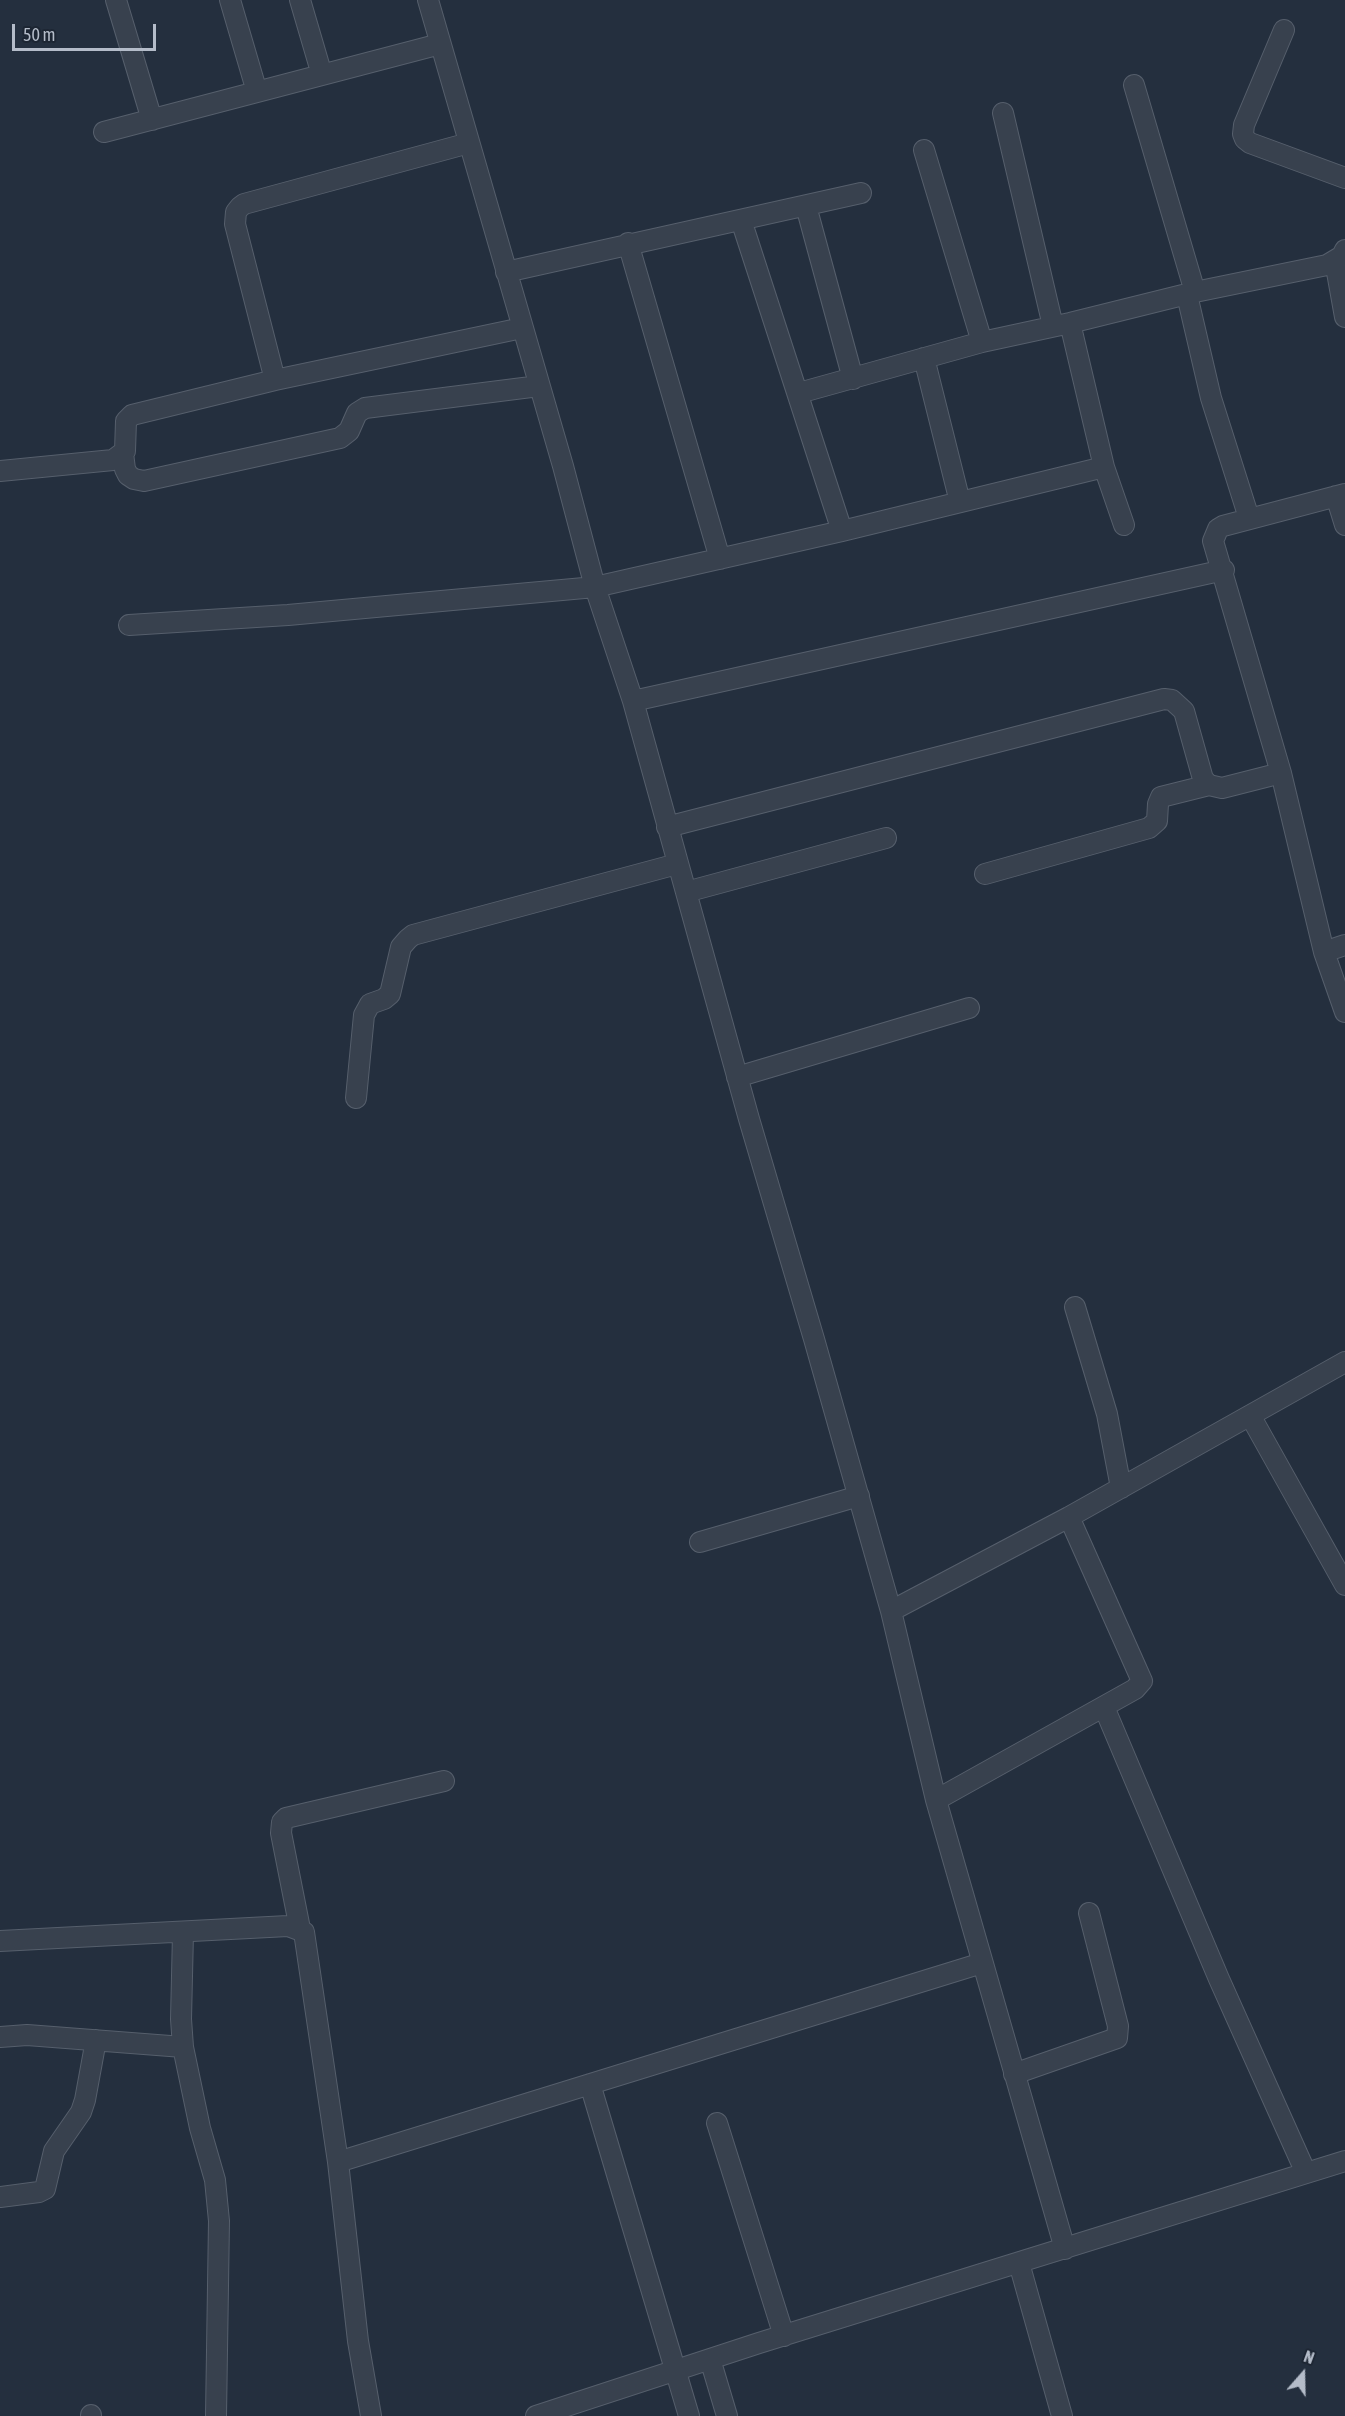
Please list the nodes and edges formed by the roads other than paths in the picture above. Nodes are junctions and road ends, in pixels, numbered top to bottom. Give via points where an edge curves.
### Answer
1 (116, 0) edge
2 (230, 0) edge
3 (300, 0) edge
4 (428, 0) edge
5 (1284, 30) dead end
6 (440, 44) junction
7 (322, 75) junction
8 (1134, 85) dead end
9 (257, 92) junction
10 (1003, 112) dead end
11 (153, 120) junction
12 (104, 132) dead end
13 (469, 143) junction
14 (924, 150) dead end
15 (1345, 178) edge
16 (861, 193) dead end
17 (806, 206) junction
18 (741, 220) junction
19 (628, 243) junction
20 (1340, 256) edge
21 (506, 272) junction
22 (1191, 293) junction
23 (1345, 317) edge
24 (1061, 325) junction
25 (522, 328) junction
26 (982, 342) junction
27 (924, 358) junction
28 (853, 379) junction
29 (275, 380) junction
30 (539, 386) junction
31 (799, 393) junction
32 (123, 453) junction
33 (1104, 467) junction
34 (0, 471) edge
35 (1340, 495) edge
36 (960, 502) junction
37 (1249, 518) junction
38 (1124, 525) dead end
39 (1345, 525) edge
40 (842, 531) junction
41 (720, 559) junction
42 (1224, 570) junction
43 (595, 587) junction
44 (129, 625) dead end
45 (633, 701) junction
46 (1281, 773) junction
47 (1209, 785) junction
48 (667, 827) junction
49 (886, 837) dead end
50 (677, 864) junction
51 (985, 874) dead end
52 (686, 892) junction
53 (1345, 945) edge
54 (1324, 952) junction
55 (969, 1008) dead end
56 (1345, 1012) edge
57 (737, 1077) junction
58 (356, 1098) dead end
59 (1075, 1307) dead end
60 (1345, 1362) edge
61 (1251, 1417) junction
62 (1121, 1488) junction
63 (859, 1496) junction
64 (1069, 1517) junction
65 (700, 1542) dead end
66 (1345, 1585) edge
67 (891, 1611) junction
68 (1104, 1707) junction
69 (444, 1781) dead end
70 (936, 1800) junction
71 (1089, 1913) dead end
72 (300, 1929) junction
73 (183, 1933) junction
74 (0, 1941) edge
75 (982, 1963) junction
76 (0, 2037) edge
77 (96, 2040) junction
78 (183, 2047) junction
79 (1014, 2074) junction
80 (590, 2084) junction
81 (717, 2123) dead end
82 (1345, 2161) edge
83 (338, 2162) junction
84 (1306, 2173) junction
85 (0, 2197) edge
86 (1065, 2249) junction
87 (1018, 2263) junction
88 (784, 2336) junction
89 (710, 2359) junction
90 (675, 2371) junction
91 (216, 2416) edge
92 (371, 2416) edge
93 (536, 2416) edge
94 (688, 2416) edge
95 (727, 2416) edge
96 (1062, 2416) edge

1 - 11 street
2 - 9 street
3 - 7 street
4 - 6 street
5 - 15 street via 1244,125 1245,139
6 - 7 street
6 - 13 street
7 - 9 street
8 - 22 street
9 - 11 street
10 - 24 street
11 - 12 street
13 - 21 street
13 - 29 street via 240,207 235,224
14 - 26 street
16 - 17 street
17 - 18 street
17 - 28 street
18 - 19 street
18 - 31 street
19 - 21 street
19 - 41 street
20 - 22 street
20 - 23 street
21 - 25 street
22 - 24 street
22 - 37 street via 1211,398
24 - 26 street
24 - 33 street
25 - 29 street
25 - 30 street
26 - 27 street
27 - 28 street
27 - 36 street
28 - 31 street
29 - 32 street via 132,415 126,422
30 - 32 street via 365,408 357,413 350,431 340,438 144,481 128,475
30 - 43 street
31 - 40 street
32 - 34 street via 113,460
33 - 36 street
33 - 38 street
35 - 37 street
35 - 39 street
36 - 40 street
37 - 42 street via 1223,526 1214,537
40 - 41 street
41 - 43 street
42 - 45 street
42 - 46 street
43 - 44 street
43 - 45 street
45 - 48 street
46 - 47 street via 1222,788
46 - 54 street
47 - 48 street via 1203,779 1184,711 1172,700 1164,699
47 - 51 street via 1165,795 1158,804 1157,821 1149,828
48 - 50 street
49 - 52 street
50 - 52 street
50 - 58 street via 413,935 401,947 390,994 370,1004 364,1015
52 - 57 street
53 - 54 street
54 - 56 street
55 - 57 street
57 - 63 street
59 - 62 street via 1107,1414
60 - 61 street
61 - 62 street
61 - 66 street
62 - 64 street
63 - 65 street
63 - 67 street
64 - 67 street
64 - 68 street via 1142,1681
67 - 70 street
68 - 70 street
68 - 84 street
69 - 72 street via 282,1822
70 - 75 street
71 - 79 street via 1118,2038
72 - 73 street via 288,1926
72 - 83 street via 307,1938
73 - 74 street
73 - 78 street
75 - 79 street
75 - 80 street
76 - 77 street
77 - 78 street
77 - 85 street via 81,2112 54,2151 45,2189
78 - 91 street via 218,2201
79 - 86 street
80 - 83 street
80 - 90 street
81 - 88 street
82 - 84 street
83 - 92 street via 353,2302
84 - 86 street
86 - 87 street
87 - 88 street
87 - 96 street
88 - 89 street
89 - 90 street
89 - 95 street
90 - 93 street
90 - 94 street

